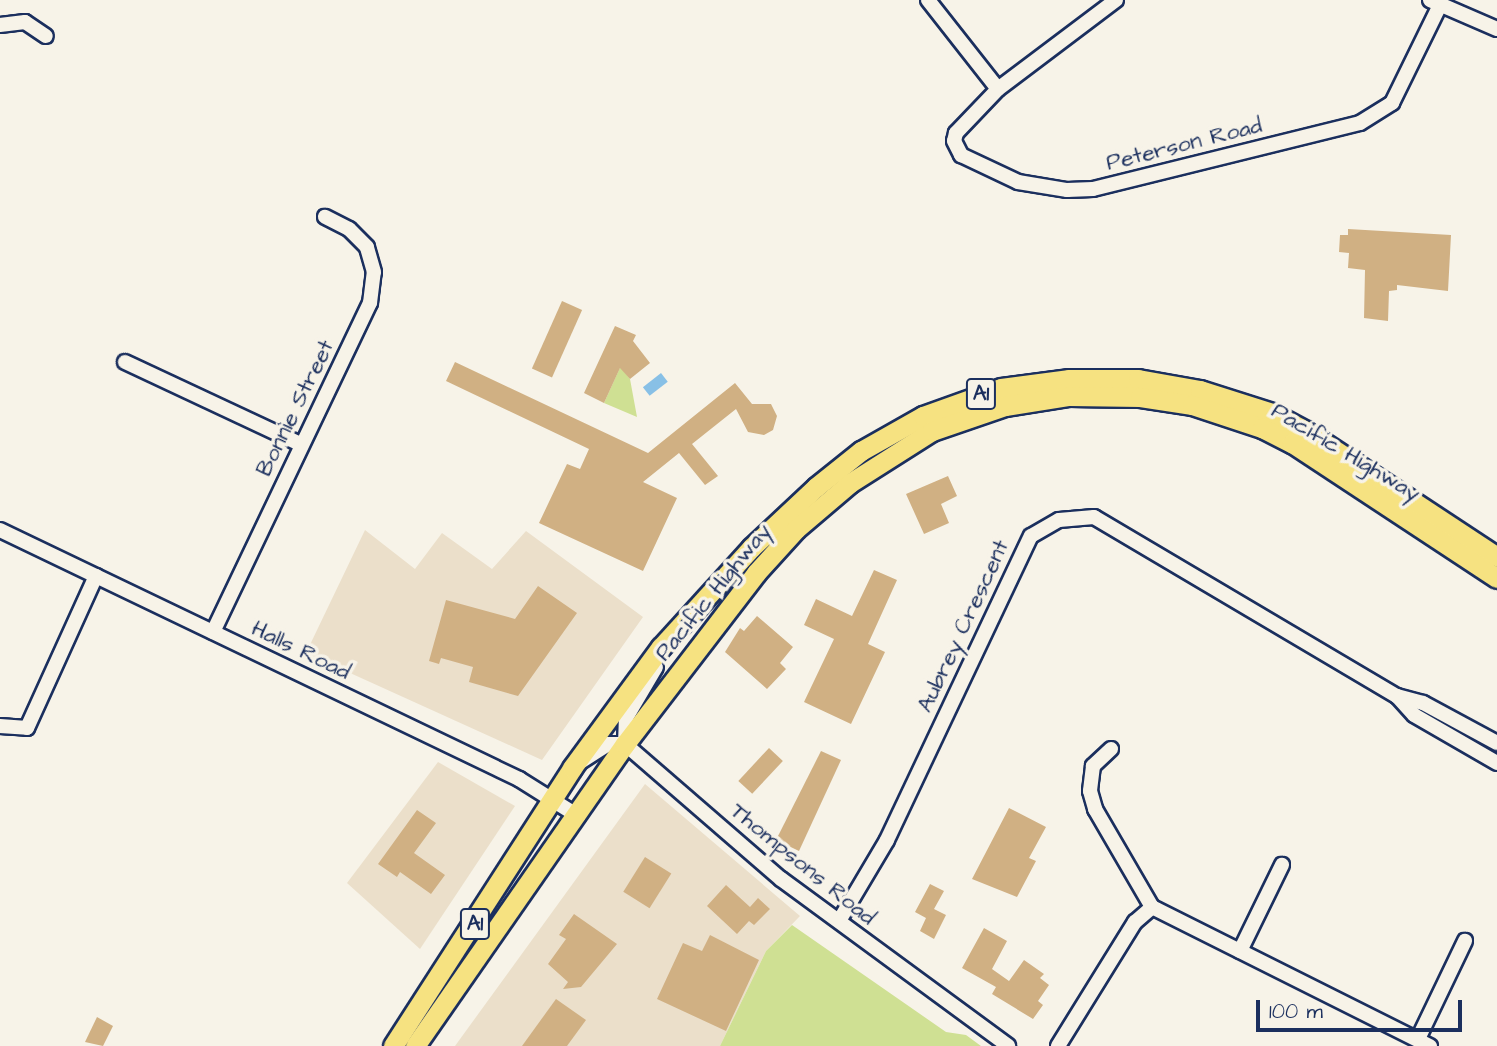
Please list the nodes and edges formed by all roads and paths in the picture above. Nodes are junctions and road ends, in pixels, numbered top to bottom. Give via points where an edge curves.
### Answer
1 (928, 0) edge
2 (1116, 0) edge
3 (1435, 3) edge
4 (0, 25) edge
5 (1497, 29) edge
6 (46, 36) dead end
7 (998, 89) junction
8 (325, 217) dead end
9 (125, 362) dead end
10 (302, 445) junction
11 (0, 530) edge
12 (1497, 557) edge
13 (96, 576) junction
14 (1497, 578) edge
15 (213, 632) junction
16 (673, 633) junction
17 (1397, 696) junction
18 (0, 726) edge
19 (1497, 743) edge
20 (625, 744) junction
21 (1111, 748) dead end
22 (1497, 763) edge
23 (572, 768) junction
24 (552, 799) junction
25 (578, 816) junction
26 (1282, 865) dead end
27 (1152, 906) junction
28 (839, 921) junction
29 (1465, 941) dead end
30 (1240, 951) junction
31 (1424, 1042) edge
32 (393, 1046) edge
33 (415, 1046) edge
34 (1008, 1046) edge
35 (1058, 1046) edge

1 - 7 street
2 - 7 street
3 - 5 street
3 - 7 street, Peterson Road via 1392,103 1373,118 1123,184 1067,190 1042,187 995,174 961,155 954,141 956,133
4 - 6 street via 25,22
8 - 10 street, Bonnie Street via 349,229 367,247 374,286 364,320
9 - 10 street
10 - 15 street, Bonnie Street
11 - 13 street, Halls Road
12 - 16 highway, Pacific Highway / A1 via 1328,444 1272,413 1173,384 1069,379 1001,388 956,402 868,447 816,487 751,548
13 - 15 street, Halls Road
13 - 18 street via 27,727
14 - 20 highway, Pacific Highway / A1 via 1292,443 1225,415 1166,400 1106,395 1005,406 909,443 877,462 796,529 734,599
15 - 24 street, Halls Road
16 - 20 street, Pacific Highway via 626,718
16 - 23 highway, Pacific Highway / A1
17 - 19 street, Aubrey Crescent via 1423,703
17 - 22 street, Aubrey Crescent via 1415,715
17 - 28 street, Aubrey Crescent via 1094,517 1059,520 1031,536 887,840
20 - 23 street via 608,744
20 - 25 highway, Pacific Highway / A1
20 - 28 street, Thompsons Road via 770,870
21 - 27 street via 1093,766 1090,791
23 - 24 highway, Pacific Highway / A1
24 - 25 street, Halls Road
24 - 32 highway, Pacific Highway / A1
25 - 33 highway, Pacific Highway / A1
26 - 30 street
27 - 30 street
27 - 35 street via 1135,922
28 - 34 street, Thompsons Road
29 - 31 street
30 - 31 street

